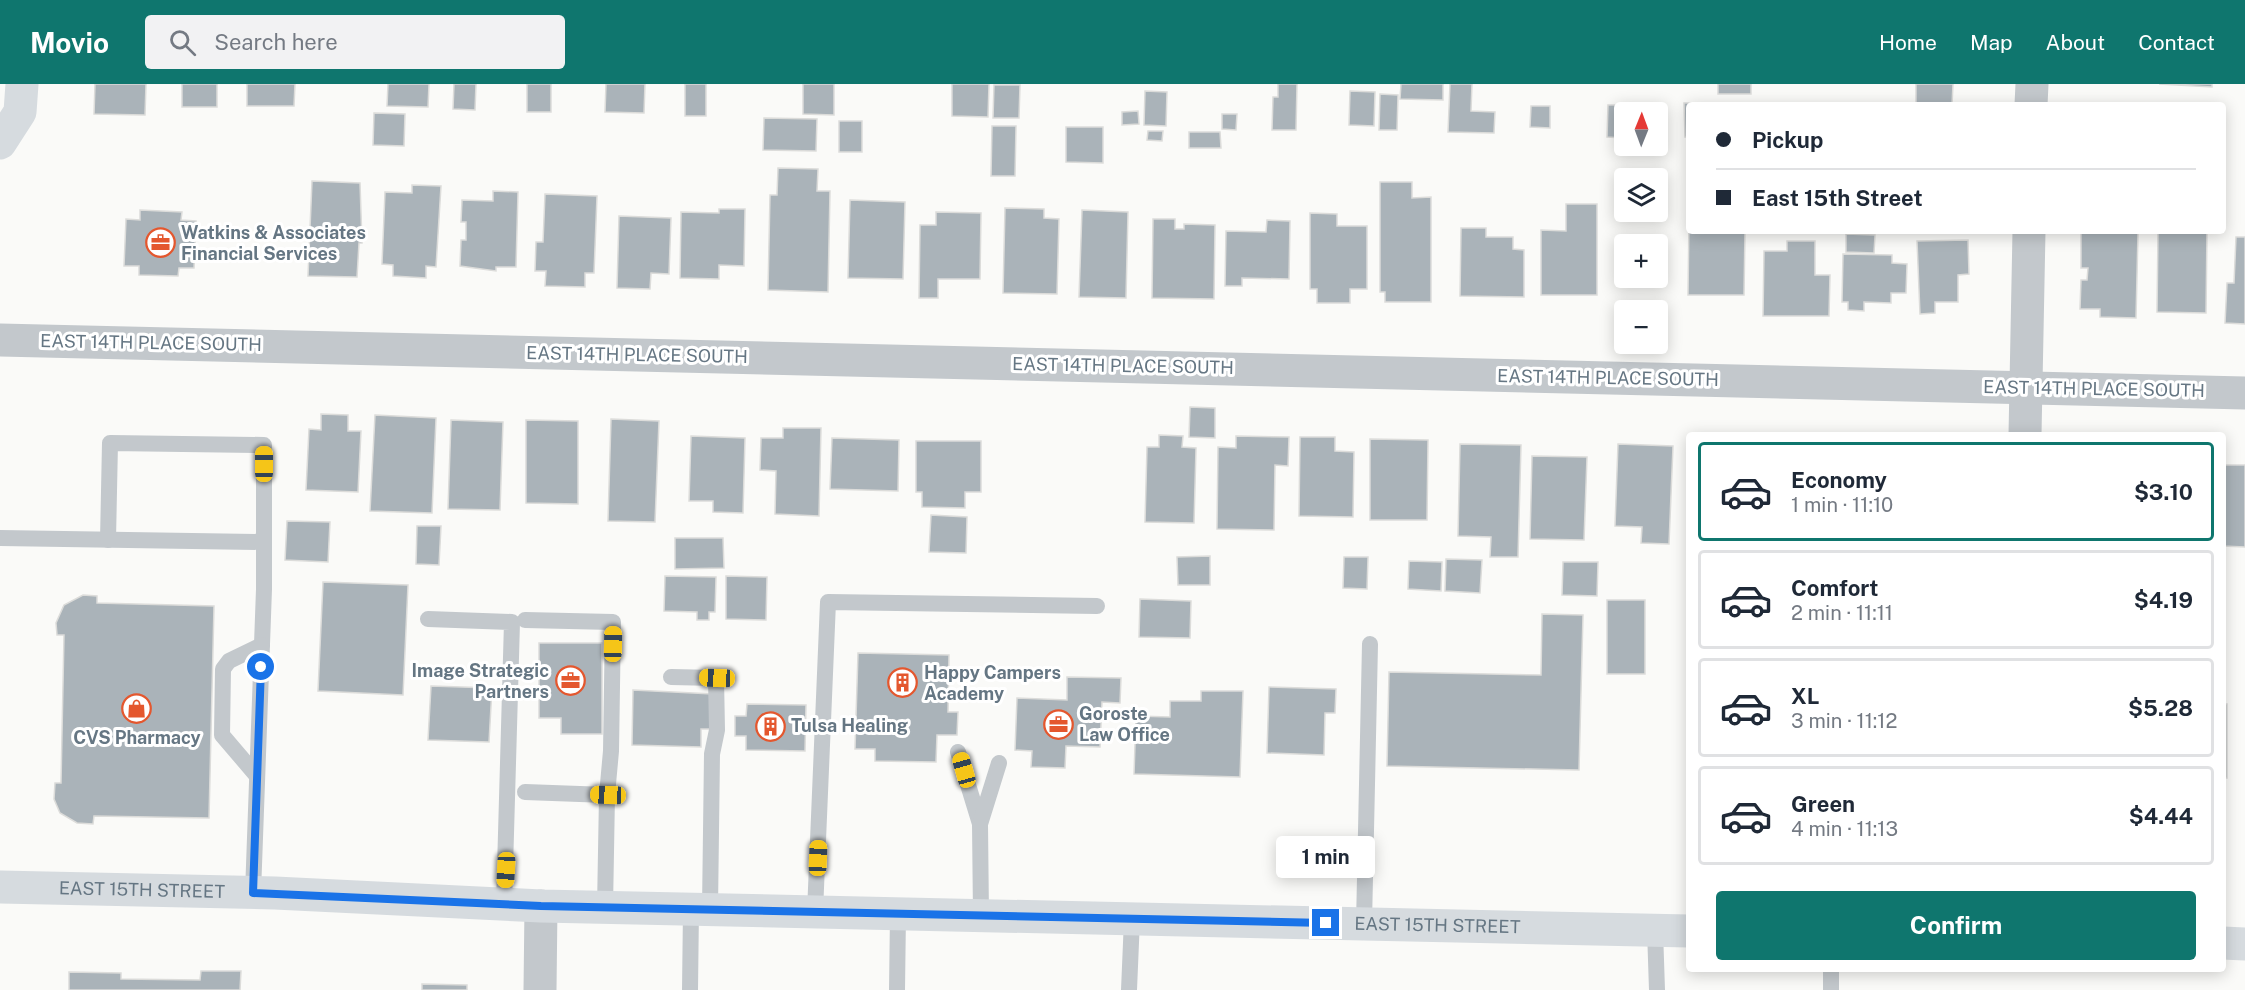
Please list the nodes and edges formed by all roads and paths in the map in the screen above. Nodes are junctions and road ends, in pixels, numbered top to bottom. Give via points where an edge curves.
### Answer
1 (22, 84) edge
2 (2032, 84) edge
3 (2031, 102) edge
4 (0, 143) edge
5 (2029, 234) edge
6 (0, 340) edge
7 (2025, 388) junction
8 (2245, 393) edge
9 (2025, 432) edge
10 (0, 538) edge
11 (108, 540) junction
12 (264, 543) junction
13 (1097, 606) dead end
14 (428, 619) dead end
15 (525, 620) dead end
16 (1370, 644) dead end
17 (262, 645) junction
18 (671, 677) dead end
19 (958, 752) dead end
20 (999, 763) dead end
21 (257, 776) junction
22 (525, 792) dead end
23 (608, 795) junction
24 (980, 824) junction
25 (0, 887) edge
26 (253, 893) junction
27 (504, 904) junction
28 (541, 906) junction
29 (606, 908) junction
30 (700, 909) junction
31 (815, 912) junction
32 (898, 914) junction
33 (981, 916) junction
34 (1132, 919) junction
35 (1364, 924) junction
36 (1655, 930) junction
37 (1686, 932) edge
38 (2226, 943) edge
39 (2245, 944) edge
40 (1832, 972) edge
41 (540, 990) edge
42 (690, 990) edge
43 (897, 990) edge
44 (1129, 990) edge
45 (1658, 990) edge
46 (1831, 990) edge

1 - 4 main road via 20,112
2 - 3 street
5 - 7 street
6 - 7 street, EAST 14TH PLACE SOUTH
7 - 8 street, EAST 14TH PLACE SOUTH
7 - 9 street
10 - 11 lane
11 - 12 lane
11 - 12 lane via 110,443 264,445
12 - 17 lane
13 - 31 lane via 828,602
14 - 27 lane via 512,622
15 - 23 lane via 613,622
16 - 35 lane
17 - 21 lane
17 - 21 lane via 223,669 222,735
18 - 30 lane via 717,678 717,730 711,754
19 - 24 lane
20 - 24 lane
21 - 26 lane
22 - 23 lane
23 - 29 lane
24 - 33 lane
25 - 26 main road, EAST 15TH STREET
26 - 27 main road, EAST 15TH STREET
27 - 28 main road, EAST 15TH STREET
28 - 29 main road, EAST 15TH STREET
28 - 41 street
29 - 30 main road, EAST 15TH STREET
30 - 31 main road, EAST 15TH STREET
30 - 42 lane
31 - 32 main road, EAST 15TH STREET
32 - 33 main road, EAST 15TH STREET
32 - 43 lane
33 - 34 main road, EAST 15TH STREET
34 - 35 main road, EAST 15TH STREET
34 - 44 lane
35 - 36 main road, EAST 15TH STREET
36 - 37 main road, EAST 15TH STREET
36 - 45 lane
38 - 39 main road
40 - 46 lane

